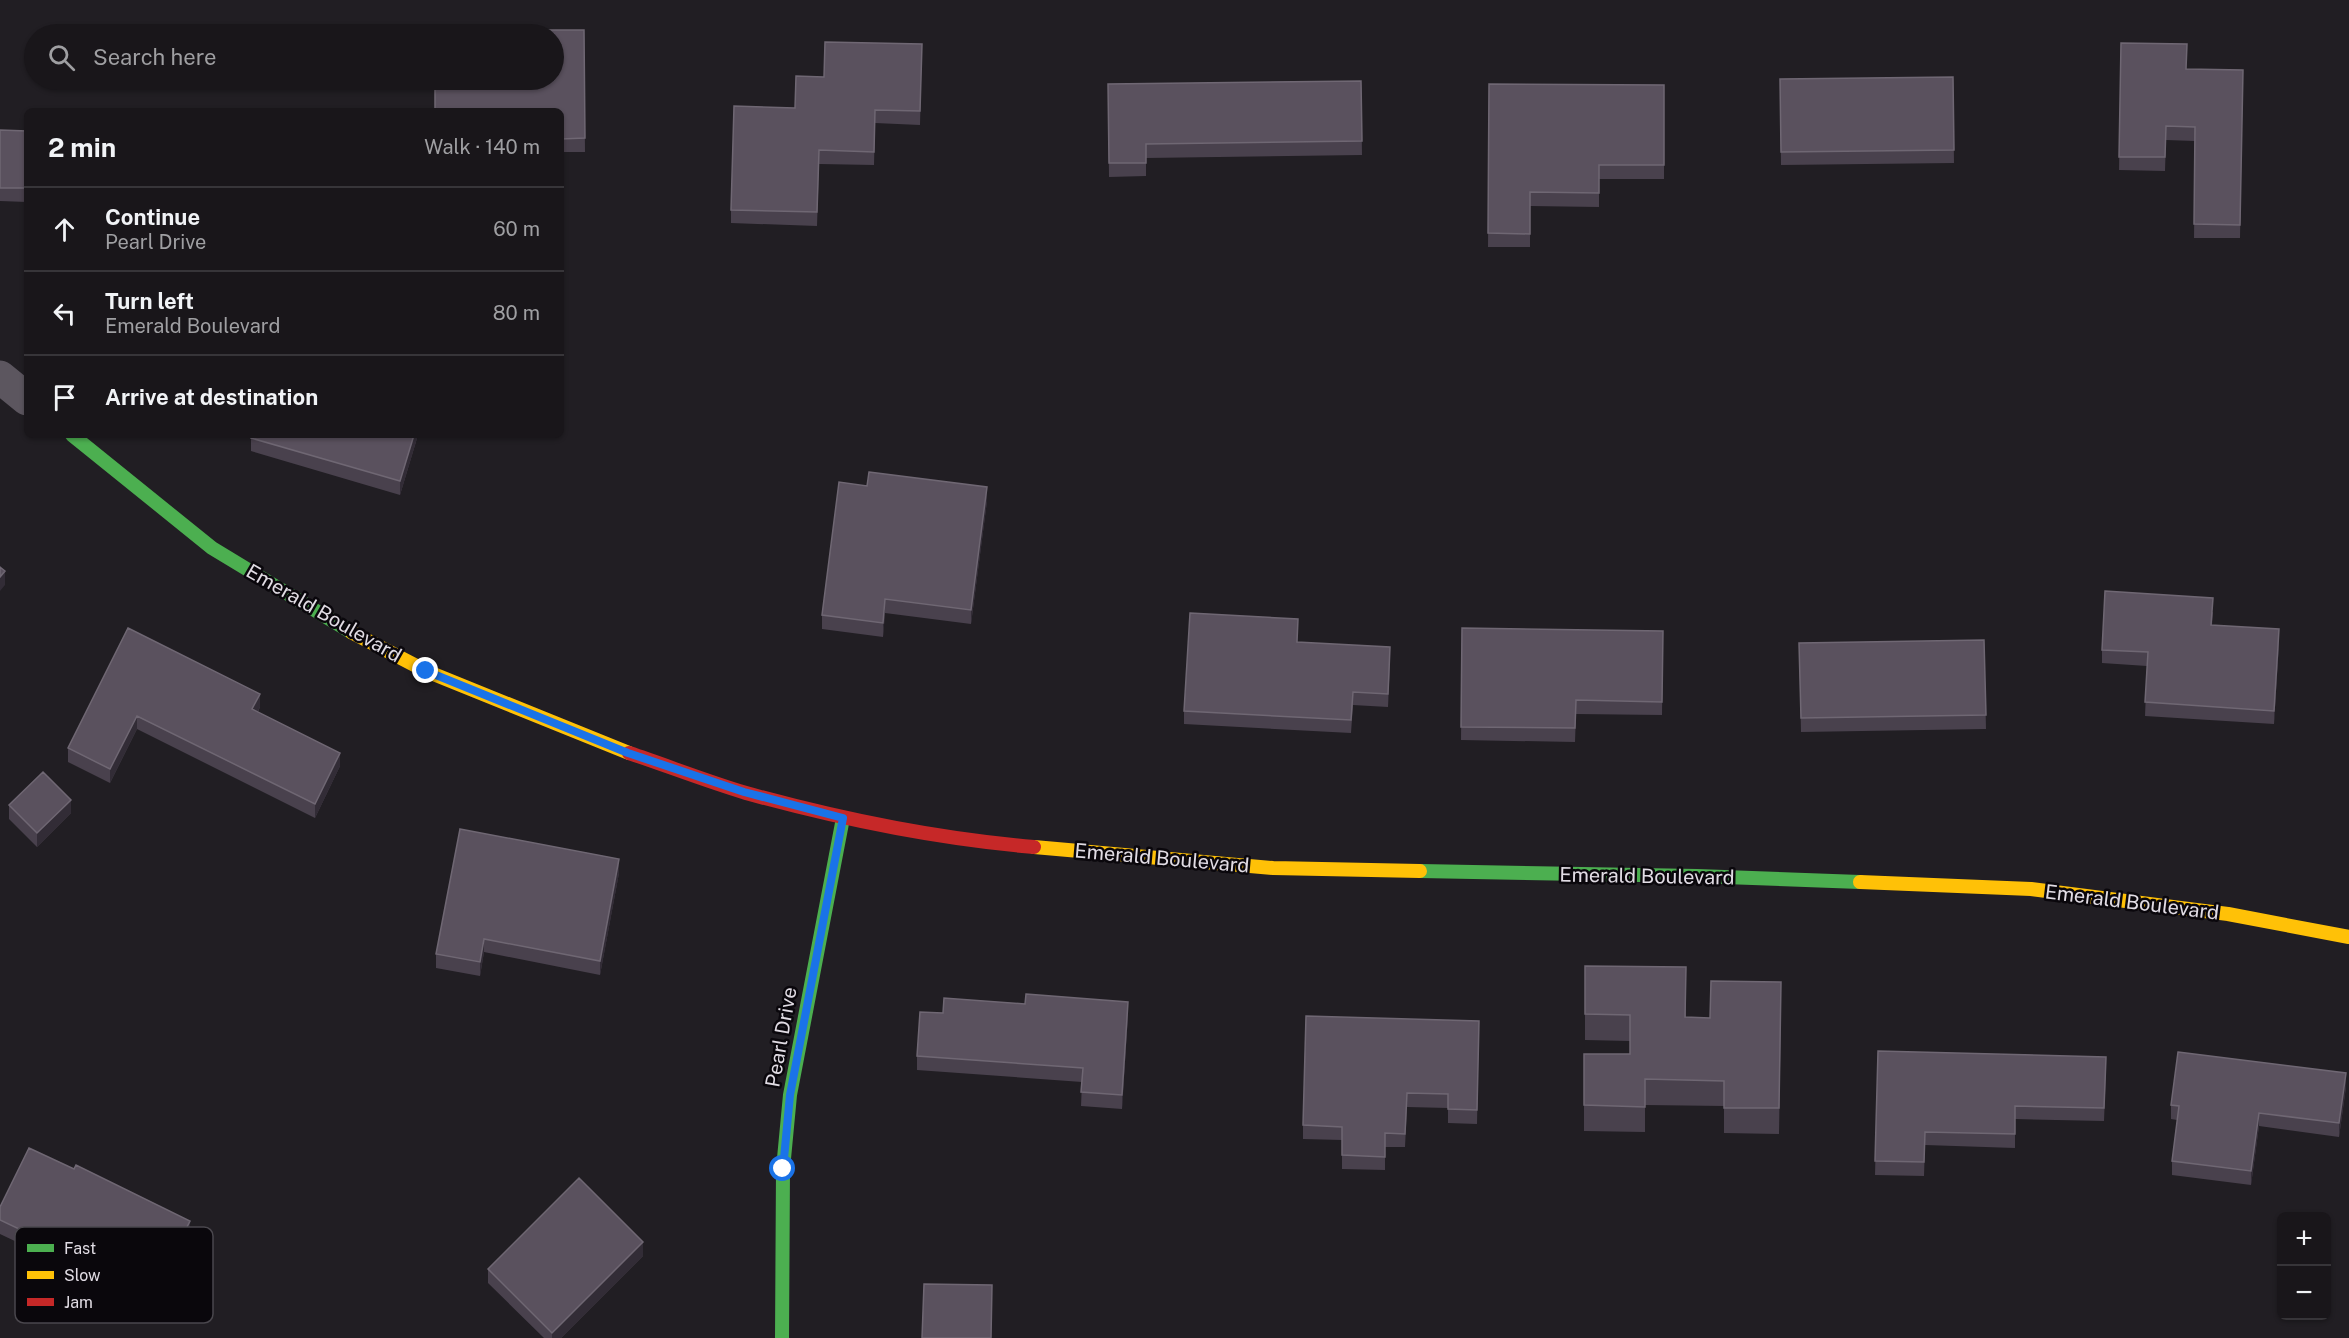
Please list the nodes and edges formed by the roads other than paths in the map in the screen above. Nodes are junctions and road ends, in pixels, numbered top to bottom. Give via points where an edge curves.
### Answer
1 (0, 377) edge
2 (24, 397) edge
3 (76, 438) edge
4 (843, 818) junction
5 (2349, 937) edge
6 (782, 1338) edge

1 - 2 street
3 - 4 street, Emerald Boulevard via 212,548 351,632 426,671 628,753 744,792
4 - 5 street, Emerald Boulevard via 987,843 1273,868 1697,876 2031,890 2228,914
4 - 6 street, Pearl Drive via 790,1095 783,1169

